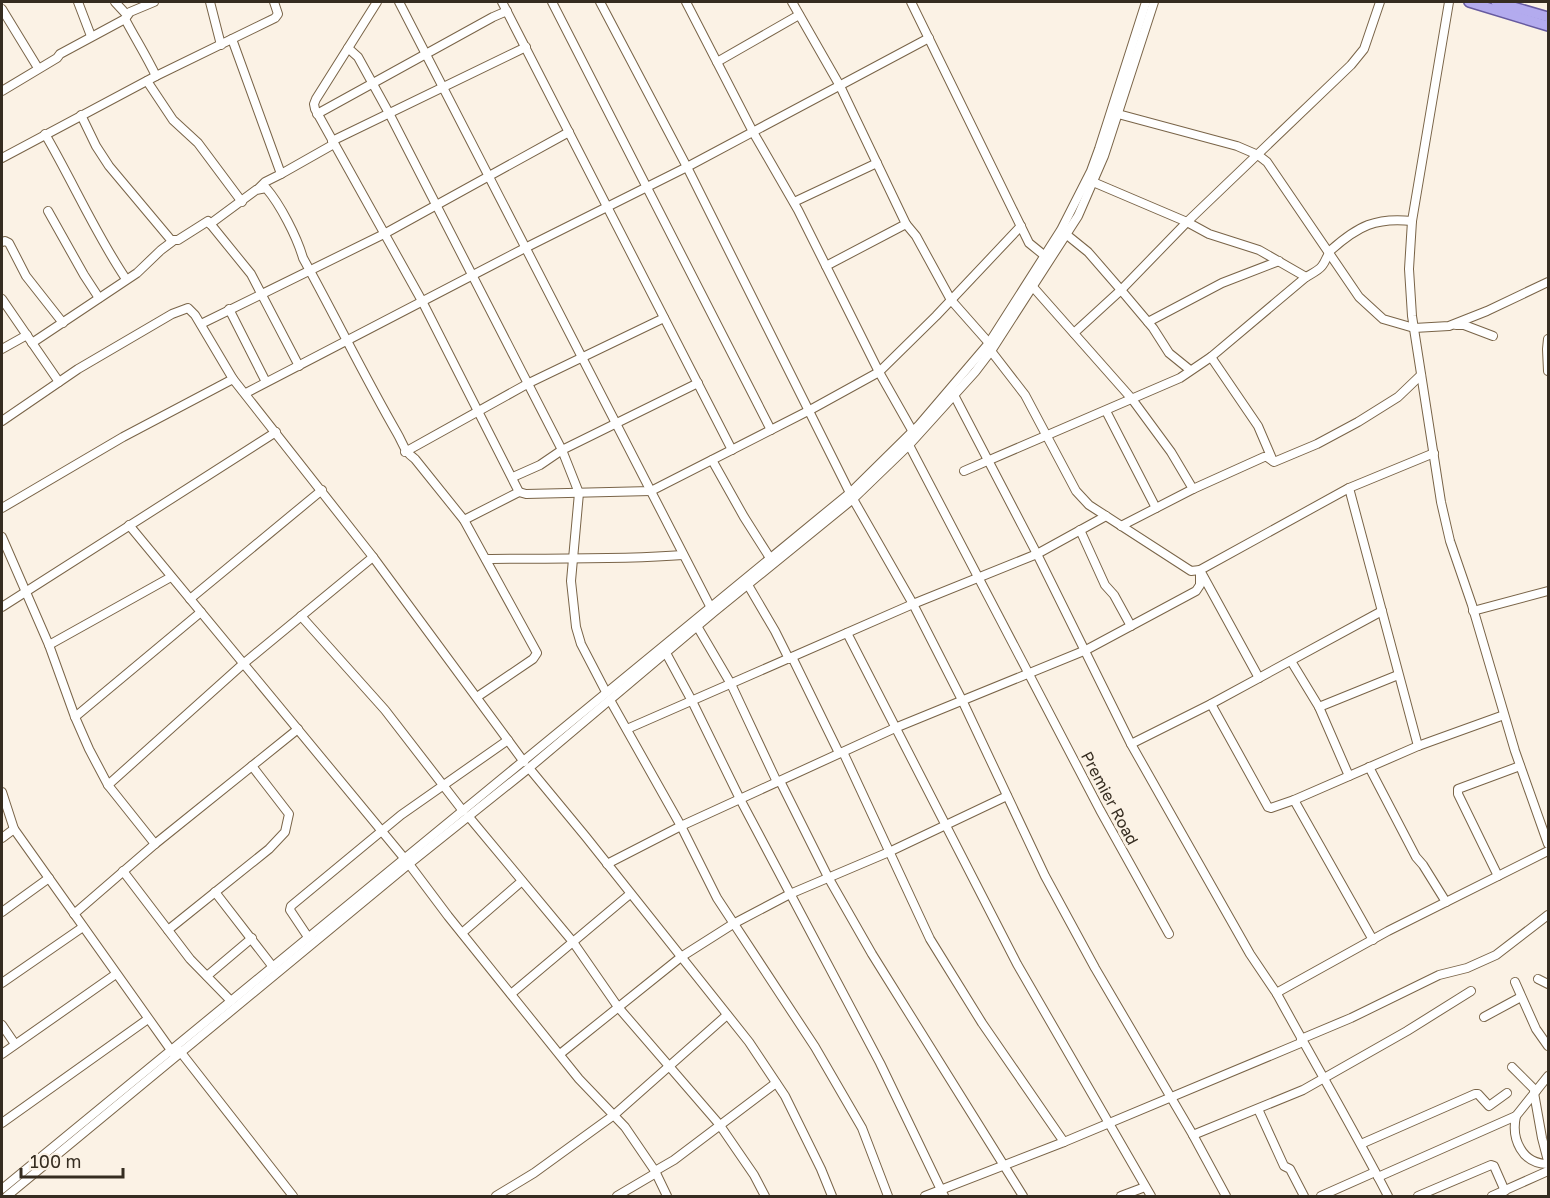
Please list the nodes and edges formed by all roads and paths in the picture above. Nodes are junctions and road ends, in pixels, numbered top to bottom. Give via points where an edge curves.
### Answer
1 (78, 2) edge
2 (116, 2) edge
3 (152, 2) edge
4 (210, 2) edge
5 (274, 2) edge
6 (377, 2) edge
7 (399, 2) edge
8 (502, 2) edge
9 (552, 2) edge
10 (600, 2) edge
11 (686, 2) edge
12 (792, 2) edge
13 (911, 2) edge
14 (1146, 2) edge
15 (1154, 2) edge
16 (1380, 2) edge
17 (1449, 2) edge
18 (1469, 2) edge
19 (1496, 2) edge
20 (2, 9) edge
21 (507, 11) junction
22 (798, 15) junction
23 (126, 17) junction
24 (1548, 19) edge
25 (91, 36) junction
26 (929, 38) junction
27 (232, 39) junction
28 (221, 45) junction
29 (526, 47) junction
30 (348, 48) junction
31 (427, 55) junction
32 (717, 62) junction
33 (38, 68) junction
34 (156, 76) junction
35 (147, 81) junction
36 (372, 84) junction
37 (840, 86) junction
38 (444, 88) junction
39 (2, 91) edge
40 (317, 114) junction
41 (1118, 114) junction
42 (81, 115) junction
43 (390, 115) junction
44 (569, 132) junction
45 (753, 132) junction
46 (45, 134) junction
47 (333, 143) junction
48 (1258, 154) junction
49 (2, 158) edge
50 (877, 163) junction
51 (687, 167) junction
52 (281, 174) junction
53 (488, 176) junction
54 (1093, 182) junction
55 (647, 188) junction
56 (256, 190) junction
57 (242, 201) junction
58 (794, 202) junction
59 (437, 205) junction
60 (608, 207) junction
61 (48, 211) dead end
62 (1412, 221) junction
63 (1187, 222) junction
64 (210, 224) junction
65 (906, 224) junction
66 (1021, 226) junction
67 (384, 234) junction
68 (1067, 235) junction
69 (173, 241) junction
70 (2, 242) edge
71 (525, 248) junction
72 (1329, 252) junction
73 (1045, 256) junction
74 (1279, 261) junction
75 (826, 267) junction
76 (310, 270) junction
77 (472, 275) junction
78 (1306, 277) junction
79 (126, 279) junction
80 (1548, 282) edge
81 (1033, 287) junction
82 (1121, 290) junction
83 (260, 294) junction
84 (99, 298) junction
85 (2, 299) edge
86 (951, 300) junction
87 (422, 301) junction
88 (229, 309) junction
89 (664, 318) junction
90 (1148, 322) junction
91 (63, 323) junction
92 (201, 324) junction
93 (1449, 326) junction
94 (1413, 328) junction
95 (1074, 333) junction
96 (27, 335) junction
97 (1493, 336) dead end
98 (1548, 339) edge
99 (347, 341) junction
100 (32, 343) junction
101 (990, 347) junction
102 (2, 349) edge
103 (582, 357) junction
104 (1211, 357) junction
105 (299, 366) junction
106 (1190, 370) junction
107 (1548, 371) edge
108 (879, 372) junction
109 (1420, 375) junction
110 (233, 379) junction
111 (59, 382) junction
112 (267, 382) junction
113 (528, 383) junction
114 (698, 384) junction
115 (246, 393) junction
116 (954, 395) junction
117 (1132, 399) junction
118 (477, 410) junction
119 (810, 410) junction
120 (1106, 411) junction
121 (2, 421) edge
122 (616, 424) junction
123 (771, 430) junction
124 (276, 432) junction
125 (913, 432) junction
126 (1048, 436) junction
127 (909, 445) junction
128 (562, 450) junction
129 (732, 450) junction
130 (405, 452) junction
131 (1434, 453) junction
132 (712, 460) junction
133 (990, 460) junction
134 (1274, 462) junction
135 (964, 471) dead end
136 (513, 477) junction
137 (1348, 488) junction
138 (1193, 489) junction
139 (322, 490) junction
140 (651, 491) junction
141 (519, 492) junction
142 (579, 493) junction
143 (852, 496) junction
144 (2, 508) edge
145 (1156, 508) junction
146 (1106, 516) junction
147 (465, 520) junction
148 (129, 525) junction
149 (1121, 526) junction
150 (1080, 530) junction
151 (2, 537) edge
152 (1037, 554) junction
153 (682, 555) junction
154 (374, 557) junction
155 (574, 557) junction
156 (770, 558) junction
157 (486, 559) junction
158 (1200, 570) junction
159 (171, 577) junction
160 (978, 578) junction
161 (748, 585) junction
162 (1548, 591) edge
163 (24, 592) junction
164 (190, 599) junction
165 (913, 604) junction
166 (710, 606) junction
167 (2, 607) edge
168 (1382, 611) junction
169 (1473, 611) junction
170 (201, 612) junction
171 (301, 616) junction
172 (697, 626) junction
173 (1131, 626) junction
174 (847, 633) junction
175 (49, 645) junction
176 (1086, 650) junction
177 (666, 653) junction
178 (790, 658) junction
179 (1291, 661) junction
180 (243, 664) junction
181 (1028, 674) junction
182 (1398, 675) junction
183 (1259, 678) junction
184 (731, 684) junction
185 (608, 696) junction
186 (477, 698) junction
187 (962, 700) junction
188 (692, 701) junction
189 (1211, 704) junction
190 (1319, 707) junction
191 (1504, 715) junction
192 (75, 717) junction
193 (895, 728) junction
194 (298, 729) junction
195 (627, 729) junction
196 (508, 740) junction
197 (1131, 744) junction
198 (1418, 746) junction
199 (841, 753) junction
200 (527, 765) junction
201 (252, 766) junction
202 (1521, 766) junction
203 (1369, 767) junction
204 (1349, 776) junction
205 (778, 781) junction
206 (108, 785) junction
207 (444, 786) junction
208 (2, 792) edge
209 (1007, 796) junction
210 (740, 799) junction
211 (1294, 800) junction
212 (4, 810) edge
213 (466, 814) junction
214 (945, 824) junction
215 (681, 826) junction
216 (14, 829) junction
217 (381, 831) junction
218 (2, 838) edge
219 (155, 844) junction
220 (1548, 844) edge
221 (1548, 851) edge
222 (888, 852) junction
223 (406, 861) junction
224 (607, 864) junction
225 (123, 871) junction
226 (1498, 876) junction
227 (828, 877) junction
228 (49, 878) junction
229 (522, 881) junction
230 (215, 892) junction
231 (630, 894) junction
232 (790, 894) junction
233 (1446, 902) junction
234 (2, 912) edge
235 (74, 914) junction
236 (1548, 915) edge
237 (734, 924) junction
238 (83, 927) junction
239 (168, 930) junction
240 (462, 933) junction
241 (1169, 934) dead end
242 (252, 938) junction
243 (308, 938) junction
244 (1373, 940) junction
245 (573, 942) junction
246 (681, 957) junction
247 (273, 967) junction
248 (116, 974) junction
249 (207, 976) junction
250 (1538, 979) dead end
251 (1515, 982) dead end
252 (2, 983) edge
253 (1548, 984) edge
254 (1471, 991) dead end
255 (511, 994) junction
256 (1277, 994) junction
257 (1521, 997) junction
258 (231, 1001) junction
259 (618, 1007) junction
260 (727, 1015) junction
261 (1484, 1017) dead end
262 (148, 1019) junction
263 (2, 1025) edge
264 (1302, 1041) junction
265 (15, 1044) junction
266 (1548, 1046) edge
267 (176, 1052) junction
268 (2, 1054) edge
269 (560, 1054) junction
270 (669, 1067) junction
271 (1512, 1067) dead end
272 (1548, 1076) edge
273 (1322, 1077) junction
274 (776, 1083) junction
275 (1540, 1089) edge
276 (1507, 1093) dead end
277 (1170, 1099) junction
278 (1258, 1109) junction
279 (614, 1115) junction
280 (1516, 1116) junction
281 (2, 1123) edge
282 (719, 1124) junction
283 (1108, 1124) junction
284 (1545, 1127) edge
285 (1193, 1135) junction
286 (1064, 1142) junction
287 (1361, 1144) junction
288 (1005, 1166) junction
289 (1548, 1167) edge
290 (655, 1172) junction
291 (1377, 1174) junction
292 (1145, 1187) junction
293 (2, 1190) edge
294 (1504, 1191) junction
295 (943, 1193) edge
296 (7, 1197) edge
297 (293, 1197) edge
298 (496, 1197) edge
299 (617, 1197) edge
300 (667, 1197) edge
301 (765, 1197) edge
302 (832, 1197) edge
303 (888, 1197) edge
304 (925, 1197) edge
305 (1023, 1197) edge
306 (1121, 1197) edge
307 (1150, 1197) edge
308 (1226, 1197) edge
309 (1304, 1197) edge
310 (1321, 1197) edge
311 (1388, 1197) edge
312 (1418, 1197) edge
313 (1492, 1197) edge

1 - 25 street
2 - 23 street
3 - 23 street
4 - 28 street
5 - 27 street via 278,14 275,18
6 - 30 street
7 - 31 street
8 - 21 street
9 - 55 street
10 - 51 street
11 - 32 street
12 - 22 street
13 - 26 street
14 - 73 street via 1091,171
15 - 41 street
16 - 48 street via 1364,49
17 - 62 street
18 - 24 main road
19 - 24 main road
20 - 33 street
21 - 29 street
21 - 31 street
22 - 32 street
22 - 37 street
23 - 25 street
23 - 34 street
25 - 33 street
26 - 37 street
26 - 66 street
27 - 28 street
27 - 52 street
28 - 34 street
29 - 38 street
29 - 44 street
30 - 36 street via 358,57
30 - 40 street via 314,104
31 - 36 street
31 - 38 street
32 - 45 street
33 - 39 street
34 - 35 street
35 - 42 street
35 - 57 street via 173,120 198,144
36 - 40 street
36 - 43 street
37 - 45 street
37 - 50 street
38 - 43 street
38 - 53 street
40 - 47 street
41 - 48 street
41 - 54 street
42 - 46 street
42 - 69 street via 109,165
43 - 47 street
43 - 59 street
44 - 53 street
44 - 60 street
45 - 51 street
45 - 58 street
46 - 49 street
46 - 79 street via 90,222
47 - 52 street
47 - 67 street
48 - 63 street
48 - 72 street
50 - 58 street
50 - 65 street
51 - 55 street
51 - 119 street
52 - 56 street
53 - 59 street
53 - 71 street
54 - 63 street
54 - 68 street
55 - 60 street
55 - 123 street
56 - 57 street
56 - 76 street via 266,188 273,196
57 - 64 street
58 - 75 street
59 - 67 street
59 - 77 street
60 - 71 street
60 - 89 street
61 - 84 street
62 - 72 street via 1377,220
62 - 94 street via 1409,279
63 - 74 street
63 - 82 street
64 - 69 street via 208,221
64 - 83 street via 252,274
65 - 75 street
65 - 86 street
66 - 73 street via 1029,243
66 - 86 street
67 - 76 street
67 - 87 street
68 - 81 street
68 - 82 street via 1088,252
69 - 79 street
70 - 91 street via 9,243 26,276
71 - 77 street
71 - 103 street
72 - 78 street via 1321,267
72 - 94 street via 1372,311 1383,319
73 - 101 street
74 - 78 street
74 - 90 street via 1222,283
75 - 108 street
76 - 83 street
76 - 99 street
77 - 87 street
77 - 113 street
78 - 104 street
79 - 84 street
80 - 93 street
81 - 95 street
81 - 101 street
82 - 90 street
82 - 95 street
83 - 88 street
83 - 105 street
84 - 91 street
85 - 96 street
86 - 101 street
86 - 108 street
87 - 99 street
87 - 118 street
88 - 92 street
88 - 112 street
89 - 103 street
89 - 114 street
90 - 106 street via 1168,353
91 - 100 street
92 - 110 street
92 - 111 street via 188,308 172,314
93 - 94 street
93 - 97 street via 1464,325
94 - 109 street
95 - 117 street
96 - 100 street
96 - 102 street
98 - 107 street
99 - 105 street
99 - 130 street
100 - 111 street
101 - 116 street
101 - 125 street
101 - 126 street via 1025,395
103 - 113 street
103 - 122 street
104 - 106 street
104 - 134 street via 1258,426
105 - 112 street
106 - 117 street
108 - 119 street
108 - 125 street
109 - 131 street
109 - 134 street via 1398,397 1358,422
110 - 115 street
110 - 144 street
111 - 121 street
112 - 115 street
113 - 118 street
113 - 128 street
114 - 122 street
114 - 129 street
115 - 124 street
116 - 127 street
116 - 133 street
117 - 120 street
117 - 138 street
118 - 130 street
118 - 136 street
119 - 123 street
119 - 143 street
120 - 126 street
120 - 145 street
122 - 128 street
122 - 140 street
123 - 129 street
124 - 139 street
124 - 148 street
125 - 143 street
126 - 133 street
126 - 146 street via 1076,491 1089,506
127 - 143 street
127 - 160 street, Premier Road
128 - 136 street
128 - 142 street
129 - 132 street
130 - 147 street via 416,459
131 - 137 street
131 - 169 street via 1441,502
132 - 140 street
132 - 156 street
133 - 135 street
133 - 152 street
134 - 138 street via 1264,457
136 - 141 street
137 - 158 street
137 - 168 street
138 - 145 street
139 - 154 street
139 - 164 street
140 - 142 street
140 - 153 street
141 - 142 street
141 - 147 street
142 - 155 street
143 - 156 street
143 - 161 street
143 - 165 street
145 - 149 street
146 - 149 street
146 - 150 street
147 - 157 street
148 - 159 street
148 - 163 street
149 - 158 street via 1191,571
150 - 152 street
150 - 173 street via 1104,585
151 - 163 street
152 - 160 street
152 - 176 street
153 - 155 street via 629,559
153 - 166 street
154 - 171 street
154 - 186 street
155 - 157 street
155 - 185 street via 571,581 576,627
156 - 166 street
157 - 186 street via 537,653
158 - 173 street via 1196,591
158 - 183 street
159 - 164 street
159 - 175 street
160 - 165 street
160 - 181 street, Premier Road
161 - 172 street
161 - 178 street
162 - 169 street
163 - 167 street
163 - 175 street
164 - 170 street
165 - 174 street
165 - 187 street
166 - 185 street
168 - 179 street
168 - 182 street
169 - 191 street
170 - 180 street
170 - 192 street
171 - 180 street
171 - 207 street via 385,710
172 - 177 street
172 - 184 street
173 - 176 street
174 - 178 street
174 - 193 street
175 - 192 street
176 - 181 street
176 - 197 street
177 - 185 street
177 - 188 street
178 - 184 street
178 - 199 street
179 - 183 street
179 - 190 street
180 - 194 street
180 - 206 street
181 - 187 street
181 - 241 street, Premier Road
182 - 190 street
182 - 198 street
183 - 189 street
184 - 188 street
184 - 205 street
185 - 195 street
185 - 200 street
186 - 196 street
187 - 193 street
187 - 209 street
188 - 195 street
188 - 210 street
189 - 197 street
189 - 211 street via 1268,807
190 - 204 street
191 - 198 street
191 - 202 street
192 - 206 street
193 - 199 street
193 - 214 street
194 - 201 street
194 - 217 street
195 - 215 street
196 - 200 street
196 - 207 street
197 - 256 street via 1250,954
198 - 203 street
199 - 205 street
199 - 222 street
200 - 213 street
200 - 224 street
201 - 219 street
201 - 230 street via 289,814 285,832
202 - 220 street
202 - 226 street via 1458,789
203 - 204 street
203 - 233 street via 1416,857
204 - 211 street
205 - 210 street
205 - 227 street
206 - 219 street
207 - 213 street
207 - 217 street
208 - 212 street
209 - 214 street
209 - 277 street via 1045,876
210 - 215 street
210 - 232 street
211 - 244 street
212 - 216 street
213 - 223 street
213 - 229 street
214 - 222 street
214 - 283 street via 1017,964
215 - 224 street
215 - 237 street
216 - 218 street
216 - 228 street
217 - 223 street
217 - 243 street via 291,906
219 - 225 street
221 - 226 street
222 - 227 street
222 - 286 street via 930,939
223 - 240 street
223 - 243 street
223 - 267 street
224 - 231 street
225 - 235 street
225 - 239 street
226 - 233 street
227 - 232 street
227 - 288 street
228 - 234 street
228 - 235 street
229 - 240 street
229 - 245 street
230 - 239 street
230 - 242 street
231 - 245 street
231 - 246 street
232 - 237 street
232 - 295 street
233 - 244 street
235 - 238 street
236 - 264 street via 1496,956 1439,975
237 - 246 street
237 - 303 street via 815,1047 862,1128
238 - 248 street
238 - 252 street
239 - 249 street
240 - 255 street
242 - 247 street
242 - 249 street
243 - 247 street
244 - 256 street
245 - 255 street
245 - 259 street
246 - 259 street
246 - 260 street
247 - 258 street
248 - 262 street
248 - 265 street
249 - 258 street
250 - 253 street
251 - 257 street
254 - 273 street
255 - 269 street
256 - 264 street
257 - 261 street
257 - 266 street
258 - 267 street
259 - 269 street
259 - 270 street
260 - 270 street
260 - 274 street
262 - 267 street
262 - 281 street
263 - 265 street
264 - 273 street
264 - 277 street
265 - 268 street
267 - 293 street
267 - 296 street
267 - 297 street
269 - 279 street
270 - 279 street
270 - 282 street
271 - 275 street
272 - 275 street
273 - 278 street via 1303,1090
273 - 287 street
274 - 282 street
274 - 302 street
275 - 280 street
275 - 284 street
276 - 287 street via 1489,1106 1475,1094
277 - 283 street
277 - 285 street
278 - 285 street
278 - 309 street via 1284,1166 1290,1169
279 - 290 street
279 - 298 street
280 - 289 street via 1515,1138 1521,1150
280 - 291 street
282 - 290 street
282 - 301 street
283 - 286 street
283 - 292 street
284 - 289 street
285 - 308 street
286 - 288 street
287 - 291 street
288 - 295 street
288 - 305 street
289 - 294 street
290 - 299 street
290 - 300 street
291 - 310 street
291 - 311 street
292 - 306 street
292 - 307 street
294 - 312 street via 1491,1165
294 - 313 street
295 - 304 street

